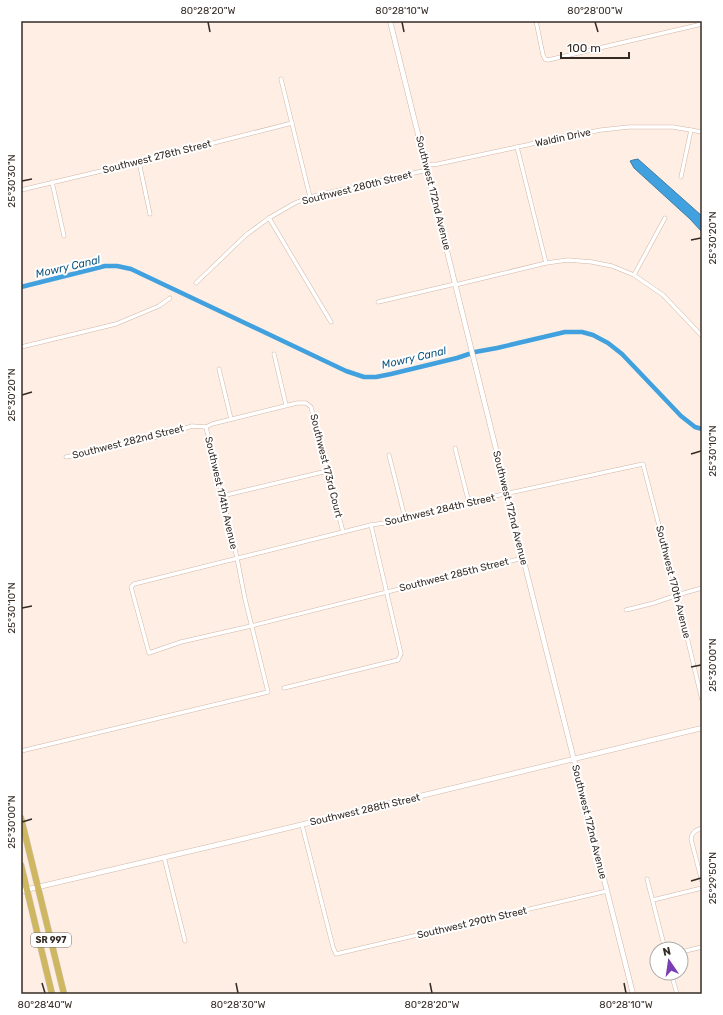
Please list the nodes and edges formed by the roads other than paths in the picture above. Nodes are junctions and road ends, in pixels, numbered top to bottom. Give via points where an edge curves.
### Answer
1 (390, 21) edge
2 (536, 21) edge
3 (702, 24) edge
4 (281, 79) dead end
5 (292, 123) junction
6 (691, 130) junction
7 (702, 132) edge
8 (517, 147) junction
9 (139, 162) junction
10 (426, 165) junction
11 (427, 170) junction
12 (681, 177) dead end
13 (52, 182) junction
14 (21, 190) edge
15 (310, 197) junction
16 (150, 214) dead end
17 (269, 218) junction
18 (665, 218) dead end
19 (64, 236) dead end
20 (546, 263) junction
21 (634, 275) junction
22 (196, 284) dead end
23 (455, 285) junction
24 (170, 298) dead end
25 (378, 302) dead end
26 (331, 322) dead end
27 (702, 336) edge
28 (21, 347) edge
29 (274, 354) dead end
30 (219, 369) dead end
31 (306, 403) joint
32 (286, 405) junction
33 (231, 419) junction
34 (206, 428) junction
35 (455, 448) dead end
36 (389, 455) dead end
37 (66, 458) dead end
38 (643, 464) joint
39 (327, 471) junction
40 (507, 494) junction
41 (222, 496) junction
42 (469, 503) junction
43 (405, 518) junction
44 (371, 525) junction
45 (343, 532) junction
46 (237, 558) junction
47 (523, 558) junction
48 (702, 588) edge
49 (386, 592) junction
50 (677, 595) junction
51 (626, 610) dead end
52 (251, 626) junction
53 (284, 688) dead end
54 (702, 700) edge
55 (702, 728) edge
56 (21, 751) edge
57 (574, 760) junction
58 (21, 818) edge
59 (302, 824) junction
60 (702, 828) edge
61 (164, 857) junction
62 (21, 865) edge
63 (647, 879) dead end
64 (702, 882) edge
65 (38, 887) junction
66 (702, 888) edge
67 (24, 891) edge
68 (607, 891) junction
69 (653, 900) junction
70 (185, 941) dead end
71 (663, 941) edge
72 (702, 947) edge
73 (689, 950) edge
74 (673, 981) edge
75 (52, 994) edge
76 (64, 994) edge
77 (633, 994) edge
78 (677, 994) edge

1 - 10 street, Southwest 172nd Avenue
2 - 3 street via 543,55 548,60
4 - 5 street
5 - 9 street, Southwest 278th Street
5 - 15 street
6 - 7 street, Waldin Drive
6 - 8 street, Waldin Drive via 601,130
6 - 12 street
8 - 10 street, Waldin Drive
8 - 20 street
9 - 13 street, Southwest 278th Street
9 - 16 street
10 - 11 street, Southwest 172nd Avenue
11 - 15 street, Southwest 280th Street
11 - 23 street, Southwest 172nd Avenue
13 - 14 street, Southwest 278th Street
13 - 19 street
15 - 17 street, Southwest 280th Street
17 - 22 street, Southwest 280th Street via 246,235
17 - 26 street
18 - 21 street
20 - 21 street via 568,260 592,262 612,266
20 - 23 street
21 - 27 street via 664,295
23 - 25 street
23 - 40 street, Southwest 172nd Avenue
24 - 28 street via 158,306 116,324
29 - 32 street
30 - 33 street
31 - 32 street, Southwest 282nd Street
31 - 39 street, Southwest 173rd Court via 311,407
32 - 33 street, Southwest 282nd Street
33 - 34 street, Southwest 282nd Street
34 - 37 street, Southwest 282nd Street via 192,426 165,435
34 - 41 street, Southwest 174th Avenue
35 - 42 street
36 - 43 street
38 - 40 street, Southwest 284th Street
38 - 50 street, Southwest 170th Avenue
39 - 41 street
39 - 45 street, Southwest 173rd Court
40 - 42 street, Southwest 284th Street
40 - 47 street, Southwest 172nd Avenue
41 - 46 street, Southwest 174th Avenue
42 - 43 street, Southwest 284th Street
43 - 44 street, Southwest 284th Street
44 - 45 street, Southwest 284th Street
44 - 49 street
45 - 46 street, Southwest 284th Street
46 - 52 street, Southwest 174th Avenue
46 - 52 street, Southwest 284th Street via 134,584 131,587 149,653 181,642
47 - 49 street, Southwest 285th Street
47 - 57 street, Southwest 172nd Avenue
48 - 50 street
49 - 52 street, Southwest 285th Street
49 - 53 street via 401,654 398,660
50 - 51 street
50 - 54 street, Southwest 170th Avenue
52 - 56 street, Southwest 174th Avenue via 268,692
55 - 57 street, Southwest 288th Street
57 - 59 street, Southwest 288th Street
57 - 68 street, Southwest 172nd Avenue
58 - 65 highway, SR 997
59 - 61 street, Southwest 288th Street
59 - 68 street, Southwest 290th Street via 336,954
60 - 64 street via 695,831 691,839
61 - 65 street, Southwest 288th Street
61 - 70 street
62 - 67 highway, SR 997
63 - 69 street
65 - 67 street, Southwest 288th Street
65 - 76 highway, SR 997
66 - 69 street
67 - 75 highway, SR 997
68 - 77 street, Southwest 172nd Avenue
69 - 71 street
72 - 73 street
74 - 78 street

